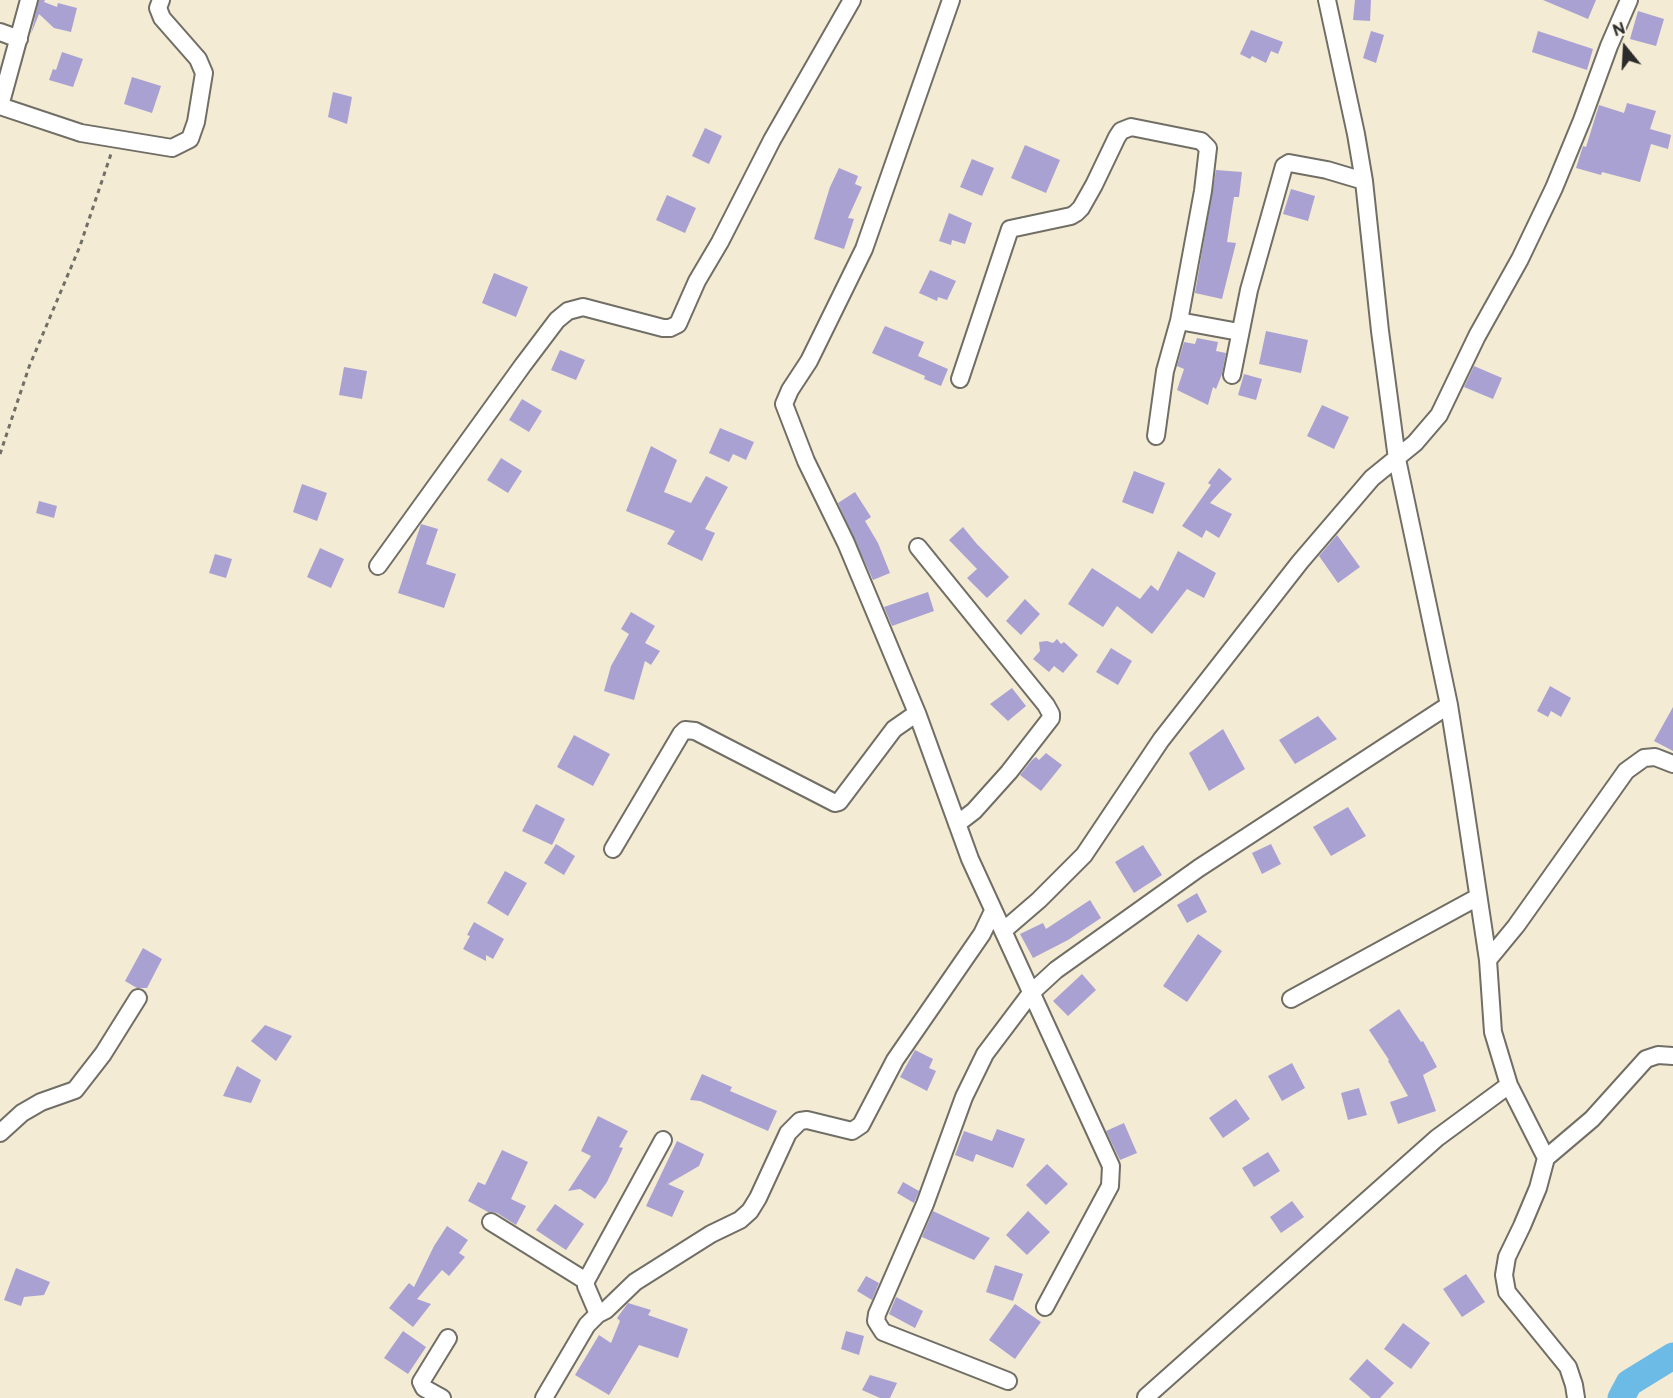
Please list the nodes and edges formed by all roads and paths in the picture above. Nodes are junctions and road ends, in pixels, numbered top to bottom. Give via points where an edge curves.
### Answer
1 (29, 0) edge
2 (161, 0) edge
3 (852, 0) edge
4 (951, 0) edge
5 (1327, 0) edge
6 (1629, 0) edge
7 (0, 32) edge
8 (20, 39) junction
9 (117, 138) junction
10 (1364, 181) junction
11 (1179, 321) junction
12 (1239, 332) junction
13 (1232, 375) dead end
14 (960, 379) dead end
15 (1156, 436) dead end
16 (0, 454) edge
17 (1397, 459) junction
18 (918, 547) dead end
19 (378, 566) dead end
20 (1449, 705) junction
21 (917, 712) junction
22 (1673, 764) edge
23 (957, 824) junction
24 (613, 849) dead end
25 (1478, 897) junction
26 (993, 911) junction
27 (1003, 931) junction
28 (1488, 960) junction
29 (1031, 993) junction
30 (138, 998) dead end
31 (1292, 999) dead end
32 (1673, 1056) edge
33 (1509, 1085) junction
34 (0, 1133) edge
35 (663, 1140) dead end
36 (1546, 1158) junction
37 (491, 1222) dead end
38 (586, 1281) junction
39 (1045, 1307) dead end
40 (598, 1314) junction
41 (447, 1338) dead end
42 (1008, 1381) dead end
43 (1146, 1397) edge
44 (442, 1398) edge
45 (544, 1398) edge
46 (1576, 1398) edge

1 - 8 street
2 - 9 street via 158,8 162,18 203,68 196,122 190,140 176,147
3 - 19 street via 772,140 678,324 663,328 583,307 568,311 522,366
4 - 21 street via 864,249 784,404
5 - 10 street
6 - 17 street via 1554,188 1520,259 1439,415
7 - 8 street
8 - 9 street via 0,106 81,133
9 - 16 path via 80,246 29,367
10 - 12 street via 1327,170 1289,163 1284,166
10 - 17 street
11 - 12 street
11 - 14 street via 1208,148 1201,141 1131,127 1116,137 1076,213 1010,229
11 - 15 street via 1165,371
12 - 13 street
17 - 20 street
17 - 27 street via 1372,478 1300,562 1161,740 1084,855
18 - 23 street via 1051,714 1009,772
20 - 25 street
20 - 29 street via 1199,868 1056,970
21 - 23 street
21 - 24 street via 894,729 835,803 695,731 685,730
22 - 28 street via 1655,757 1644,758 1626,771
23 - 26 street
25 - 28 street
25 - 31 street
26 - 27 street
26 - 40 street via 982,934 895,1060 861,1125 852,1131 800,1121 788,1133 750,1211 635,1282
27 - 29 street
28 - 33 street via 1493,1032
29 - 39 street via 1112,1174 1110,1186
29 - 42 street via 985,1054 964,1097 876,1321 883,1332
30 - 34 street via 103,1054 75,1089 22,1113
32 - 36 street via 1646,1059 1592,1119
33 - 36 street
33 - 43 street via 1437,1138
35 - 38 street
36 - 46 street via 1538,1188 1507,1257 1504,1275 1507,1293 1568,1367
37 - 38 street
38 - 40 street
40 - 45 street via 587,1325
41 - 44 street via 421,1382

